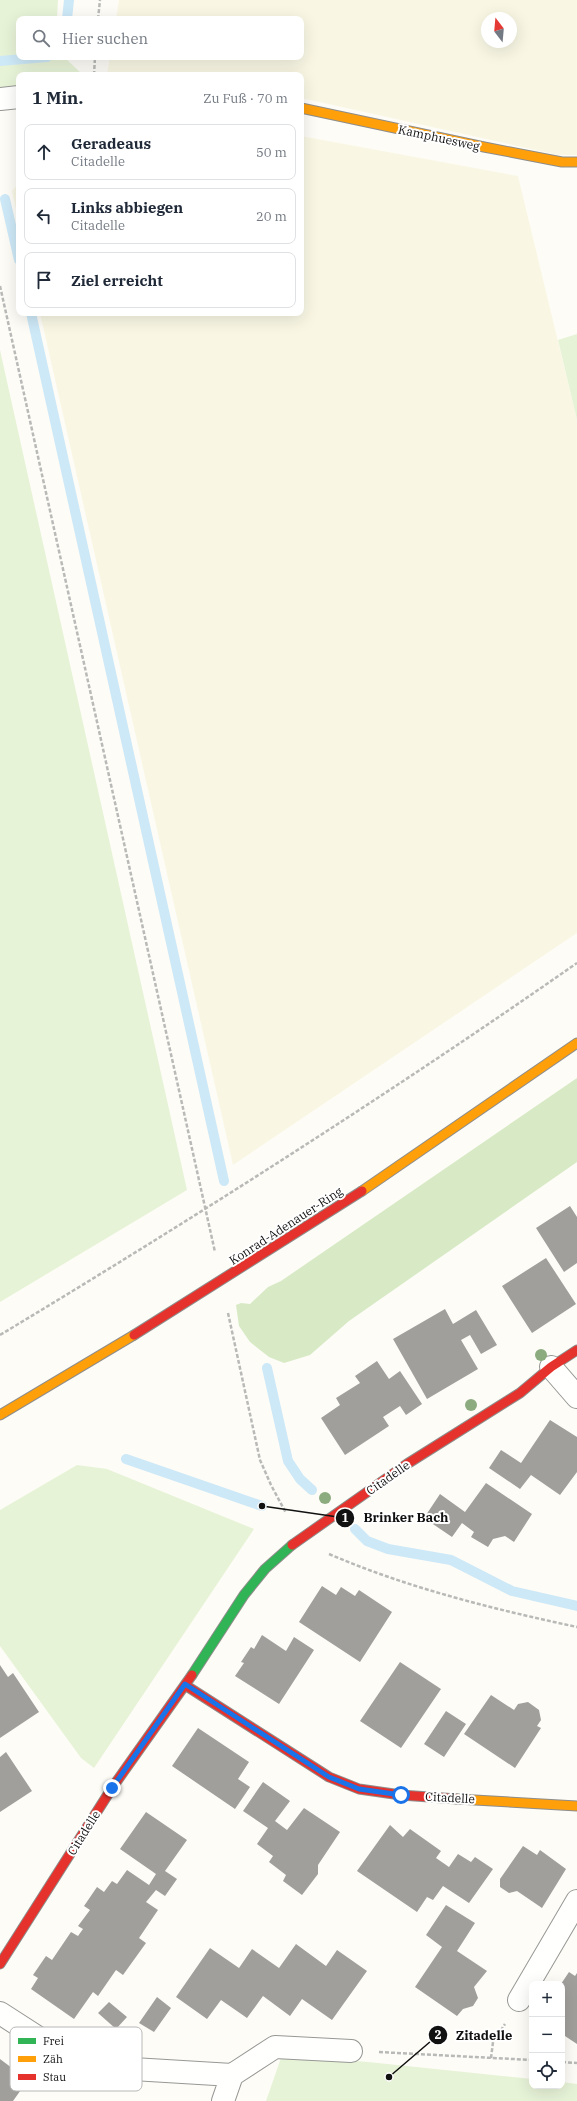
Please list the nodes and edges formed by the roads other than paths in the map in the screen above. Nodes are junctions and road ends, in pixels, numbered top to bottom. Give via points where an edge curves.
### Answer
1 (16, 97) edge
2 (0, 99) edge
3 (304, 109) edge
4 (577, 162) edge
5 (577, 1043) edge
6 (577, 1350) edge
7 (551, 1367) junction
8 (577, 1396) edge
9 (0, 1415) edge
10 (185, 1684) junction
11 (577, 1806) edge
12 (577, 1902) edge
13 (0, 1964) edge
14 (519, 2000) road end
15 (0, 2013) edge
16 (22, 2027) edge
17 (351, 2051) road end
18 (142, 2070) edge
19 (232, 2075) junction
20 (223, 2101) edge

1 - 2 street
3 - 4 street, Kamphuesweg via 484,147 562,162
5 - 9 street, Konrad-Adenauer-Ring via 349,1200 158,1321
6 - 7 street, Citadelle
7 - 8 street
7 - 10 street, Citadelle via 520,1393 407,1464 303,1536 265,1569 244,1595
10 - 11 street, Citadelle via 329,1777 359,1789 401,1795
10 - 13 street, Citadelle via 112,1788
12 - 14 street
15 - 16 street
17 - 19 street via 275,2047
18 - 19 street
19 - 20 street

